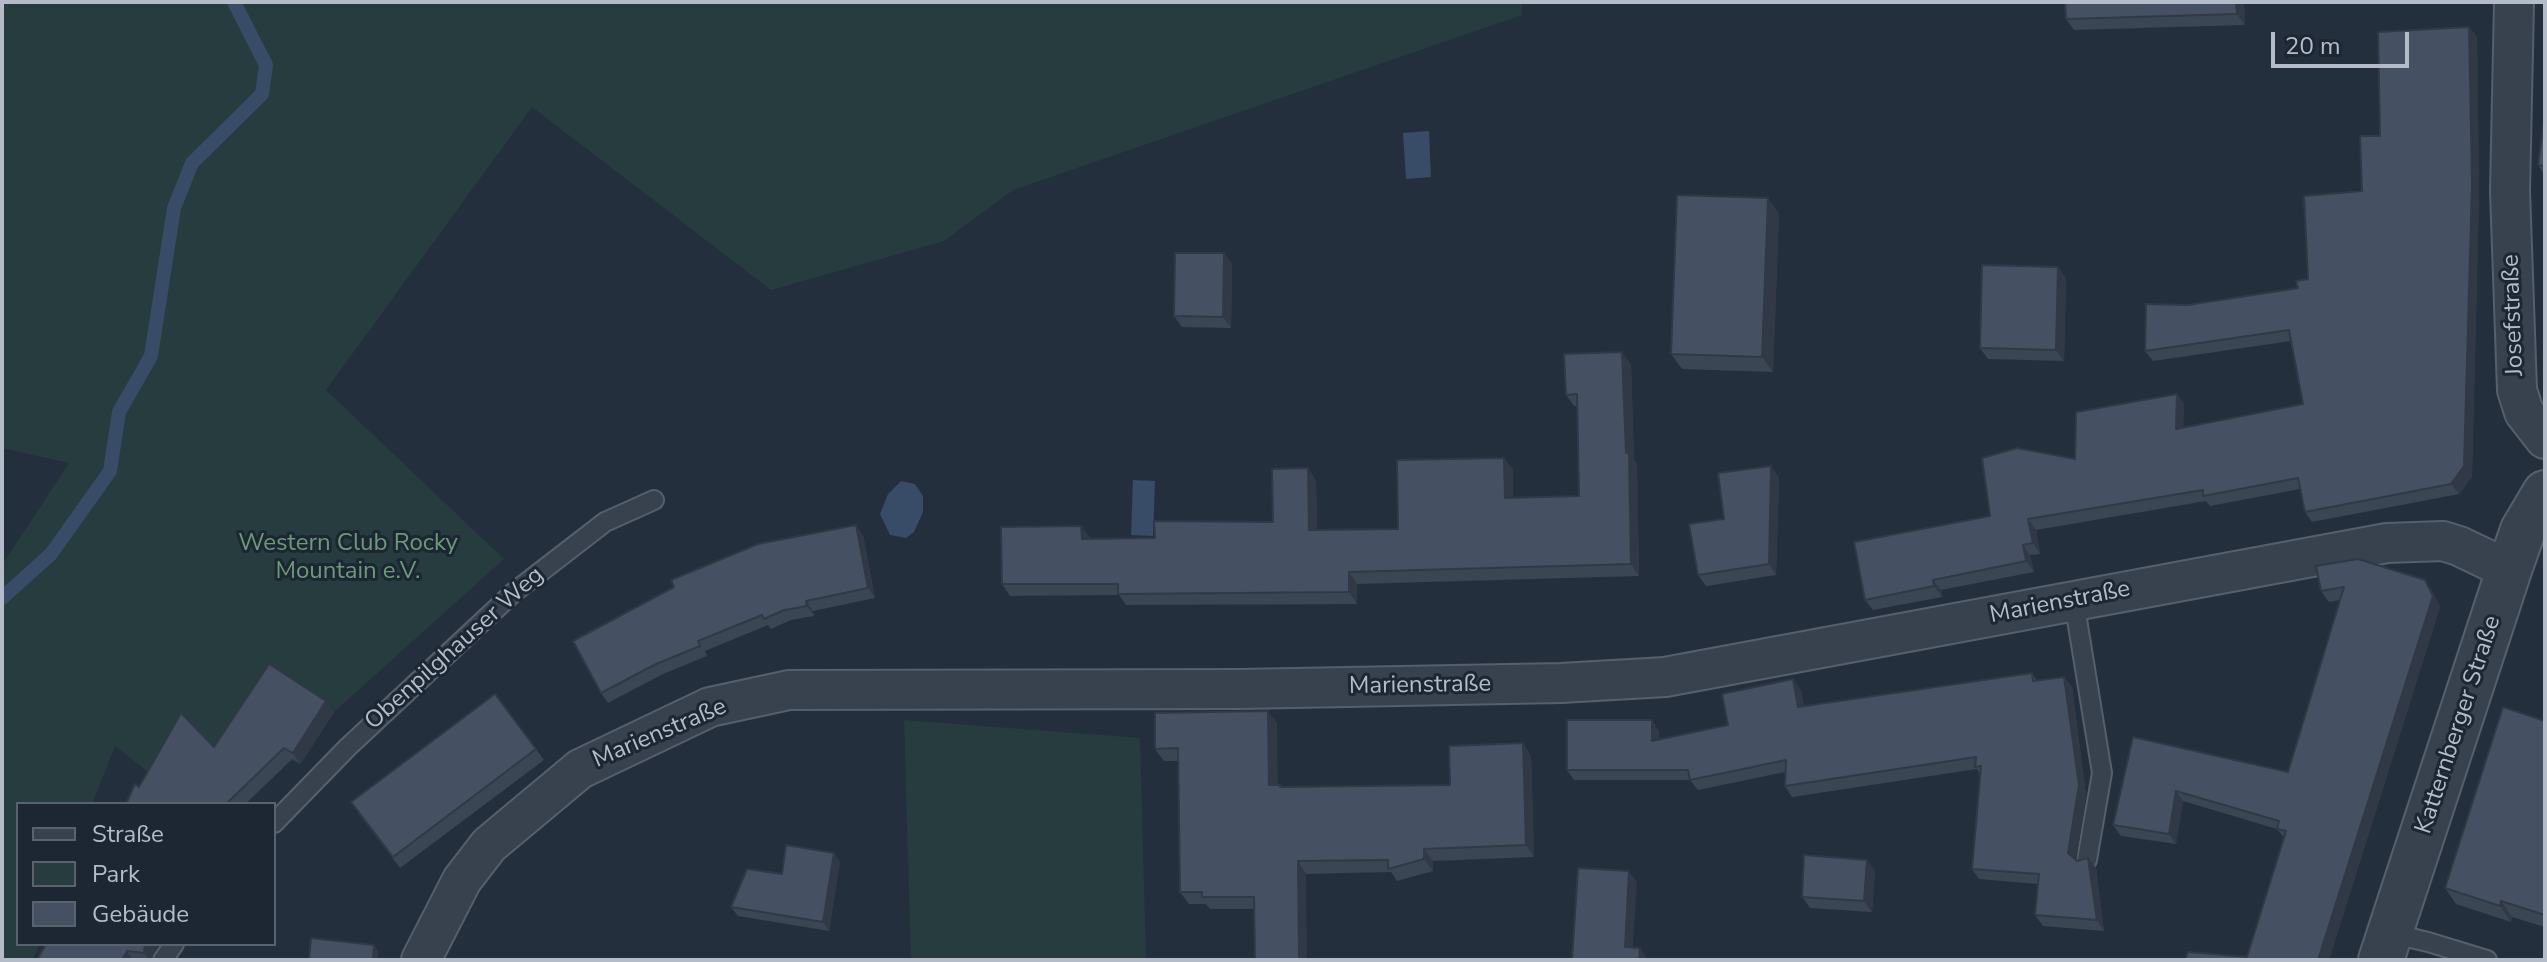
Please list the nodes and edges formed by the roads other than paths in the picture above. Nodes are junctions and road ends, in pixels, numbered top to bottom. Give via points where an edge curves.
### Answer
1 (2514, 2) edge
2 (2528, 232) edge
3 (2545, 439) edge
4 (2545, 493) edge
5 (654, 500) dead end
6 (2509, 570) junction
7 (2074, 601) junction
8 (276, 821) edge
9 (2087, 860) edge
10 (2386, 947) edge
11 (421, 960) edge
12 (2487, 960) edge

1 - 2 street, Josefstraße
2 - 3 street, Josefstraße via 2517,390 2524,412
4 - 6 street, Katternberger Straße via 2523,530
5 - 8 lane, Obenpilghauser Weg via 605,522 513,593
6 - 7 street, Marienstraße via 2443,541 2406,541
6 - 10 street, Katternberger Straße
7 - 9 lane via 2102,773
7 - 11 street, Marienstraße via 1665,677 1297,688 789,690 710,707 580,769 516,820 462,880
10 - 12 lane

